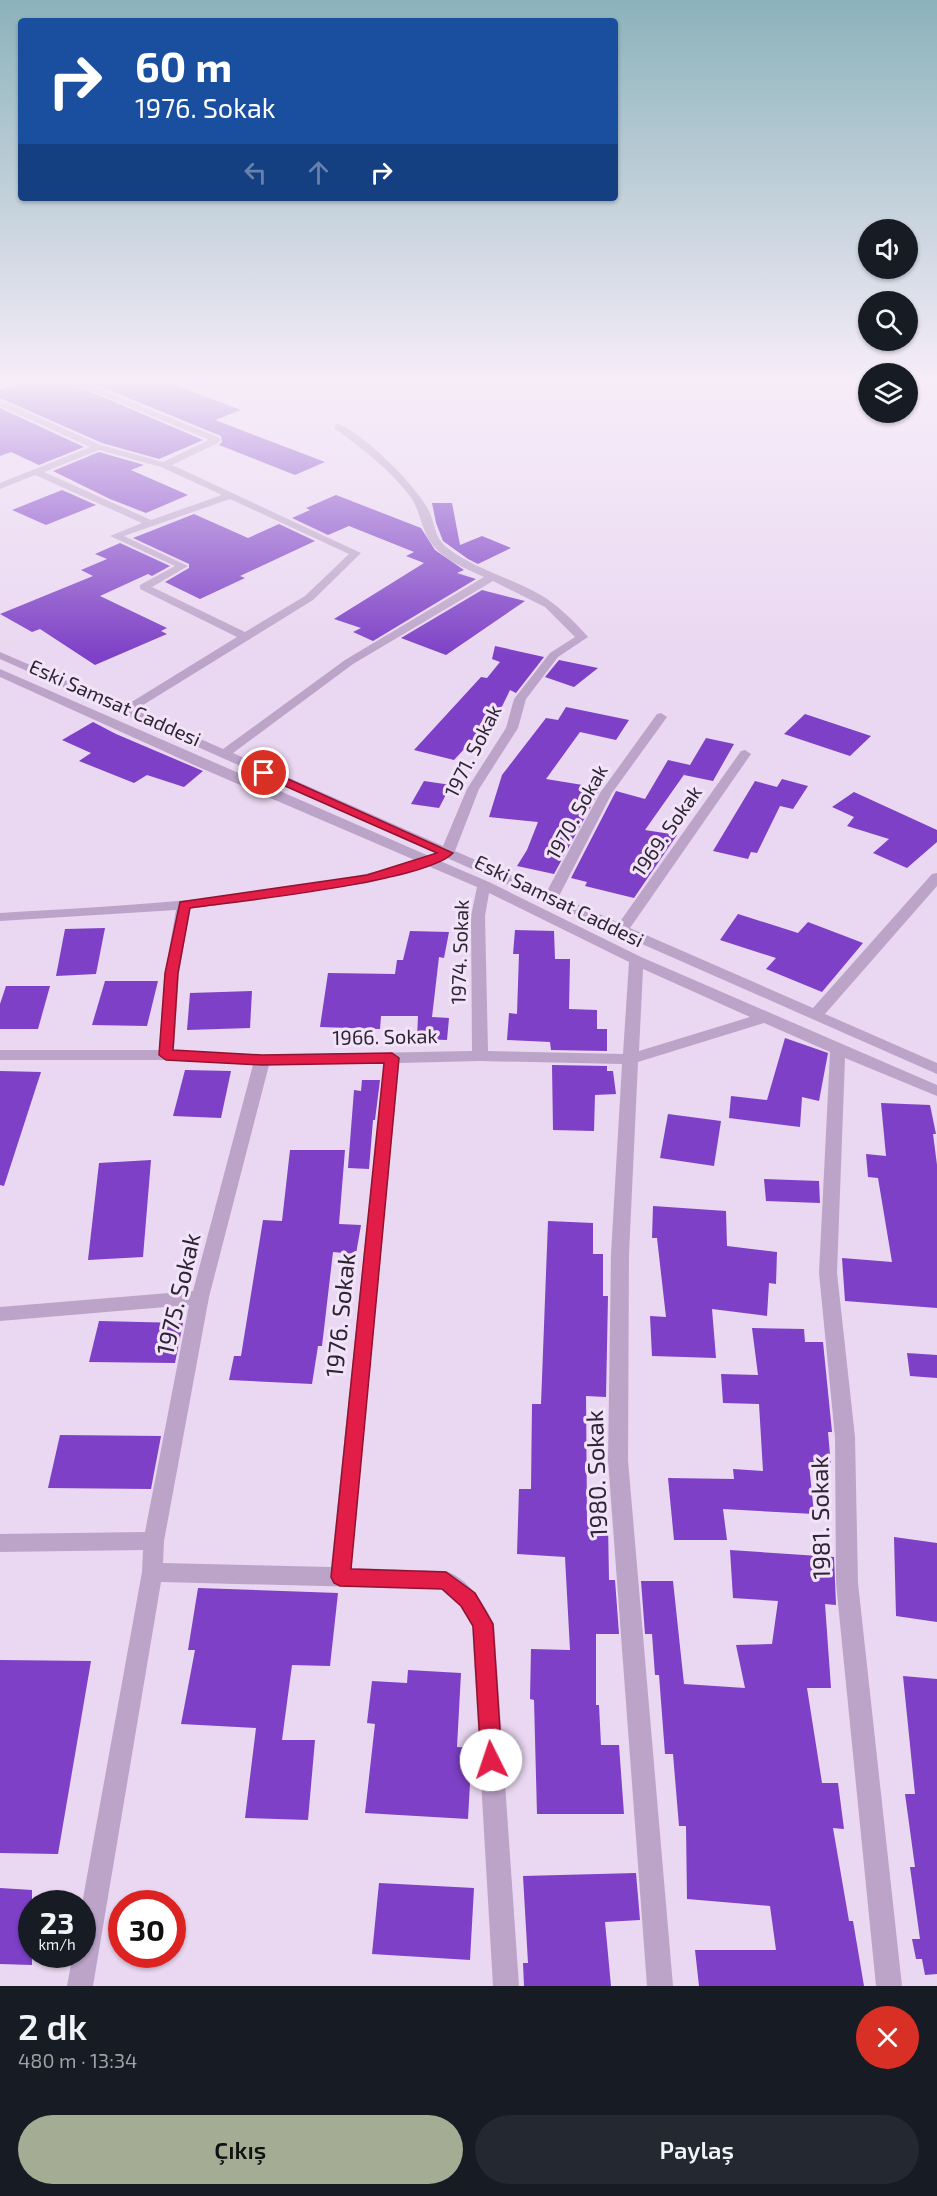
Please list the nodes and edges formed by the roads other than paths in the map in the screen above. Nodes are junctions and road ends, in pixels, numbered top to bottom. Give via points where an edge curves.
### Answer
1 (36, 472) joint
2 (179, 472) edge
3 (393, 472) edge
4 (0, 486) edge
5 (232, 495) junction
6 (150, 523) junction
7 (491, 577) junction
8 (246, 637) junction
9 (0, 655) edge
10 (0, 673) edge
11 (127, 710) junction
12 (661, 717) dead end
13 (745, 754) dead end
14 (223, 755) junction
15 (447, 853) junction
16 (428, 862) junction
17 (937, 877) edge
18 (484, 885) junction
19 (550, 899) junction
20 (184, 905) junction
21 (0, 917) edge
22 (621, 930) junction
23 (636, 960) junction
24 (814, 1016) junction
25 (765, 1018) junction
26 (838, 1048) junction
27 (0, 1055) edge
28 (166, 1055) junction
29 (480, 1056) junction
30 (392, 1058) junction
31 (631, 1059) junction
32 (262, 1060) junction
33 (937, 1069) edge
34 (937, 1091) edge
35 (200, 1297) junction
36 (0, 1314) edge
37 (154, 1540) junction
38 (0, 1543) edge
39 (152, 1572) junction
40 (340, 1577) junction
41 (80, 1986) edge
42 (506, 1986) edge
43 (660, 1986) edge
44 (889, 1986) edge

1 - 4 street
1 - 6 street
2 - 5 street
3 - 7 street via 423,507 427,529 442,549
5 - 6 street
5 - 8 street via 356,553 309,598
6 - 8 street via 115,536 183,566 144,587
7 - 14 street via 350,662
7 - 15 street, 1971. Sokak via 549,606 582,637 554,655 520,699 512,728 473,789
8 - 11 street
9 - 11 street, Eski Samsat Caddesi
10 - 16 street, Eski Samsat Caddesi
11 - 14 street, Eski Samsat Caddesi
12 - 19 street, 1970. Sokak via 606,793
13 - 22 street, 1969. Sokak
14 - 15 street, Eski Samsat Caddesi
15 - 16 street
15 - 19 street, Eski Samsat Caddesi
16 - 18 street, Eski Samsat Caddesi
16 - 20 street via 368,879
17 - 24 street
18 - 23 street, Eski Samsat Caddesi
18 - 29 street, 1974. Sokak via 478,915
19 - 22 street, Eski Samsat Caddesi
20 - 21 street
20 - 28 street via 171,973
22 - 24 street, Eski Samsat Caddesi
23 - 25 street, Eski Samsat Caddesi
23 - 31 street, 1980. Sokak
24 - 33 street, Eski Samsat Caddesi
25 - 26 street, Eski Samsat Caddesi
25 - 31 street, 1966. Sokak
26 - 34 street, Eski Samsat Caddesi
26 - 44 street, 1981. Sokak via 828,1273 845,1437 847,1583
27 - 28 street, 1966. Sokak
28 - 32 street, 1966. Sokak
29 - 30 street, 1966. Sokak
29 - 31 street, 1966. Sokak
30 - 32 street, 1966. Sokak
30 - 40 street, 1976. Sokak
31 - 43 street, 1980. Sokak via 620,1254 618,1461
32 - 35 street, 1975. Sokak
35 - 36 street
35 - 37 street, 1975. Sokak
37 - 38 street
37 - 39 street, 1975. Sokak
39 - 40 street
39 - 41 street, 1975. Sokak
40 - 42 street via 446,1580 468,1600 483,1624

